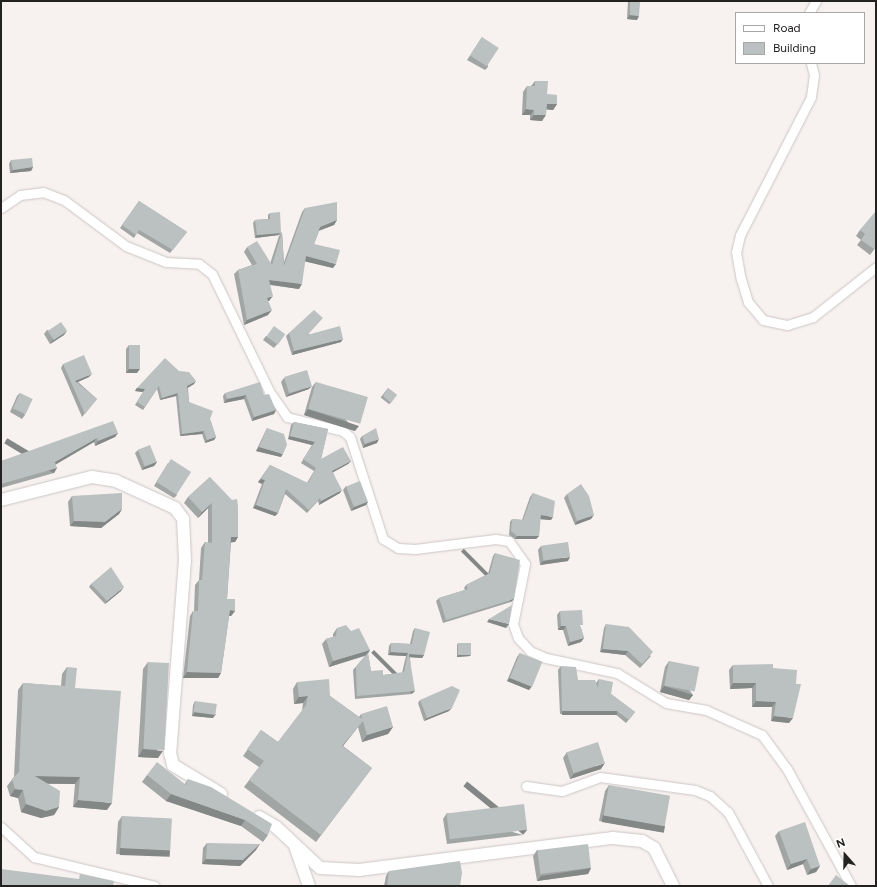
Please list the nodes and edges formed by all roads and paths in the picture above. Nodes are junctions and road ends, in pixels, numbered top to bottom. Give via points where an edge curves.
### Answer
1 (816, 1) edge
2 (810, 12) edge
3 (812, 64) edge
4 (1, 208) edge
5 (876, 267) edge
6 (1, 500) edge
7 (526, 786) dead end
8 (231, 800) edge
9 (250, 812) edge
10 (1, 827) edge
11 (294, 843) junction
12 (149, 886) edge
13 (309, 886) edge
14 (674, 886) edge
15 (768, 886) edge
16 (851, 886) edge

1 - 2 street
3 - 5 street via 814,75 811,97 740,235 736,252 748,302 763,320 787,325 813,317
4 - 16 street via 20,195 43,192 64,200 126,246 166,262 199,264 212,274 269,391 288,417 343,431 350,437 383,539 398,548 415,549 495,539 509,541 525,564 513,624 518,638 530,651 546,658 618,673 666,703 706,710 762,735 787,769
6 - 8 street via 92,477 116,481 175,508 183,519 184,560 170,753 173,765
7 - 15 street via 562,791 600,777 695,790 710,796 728,812
9 - 11 street
10 - 12 street via 34,857
11 - 13 street
11 - 14 street via 320,868 339,871 613,838 642,841 661,856

